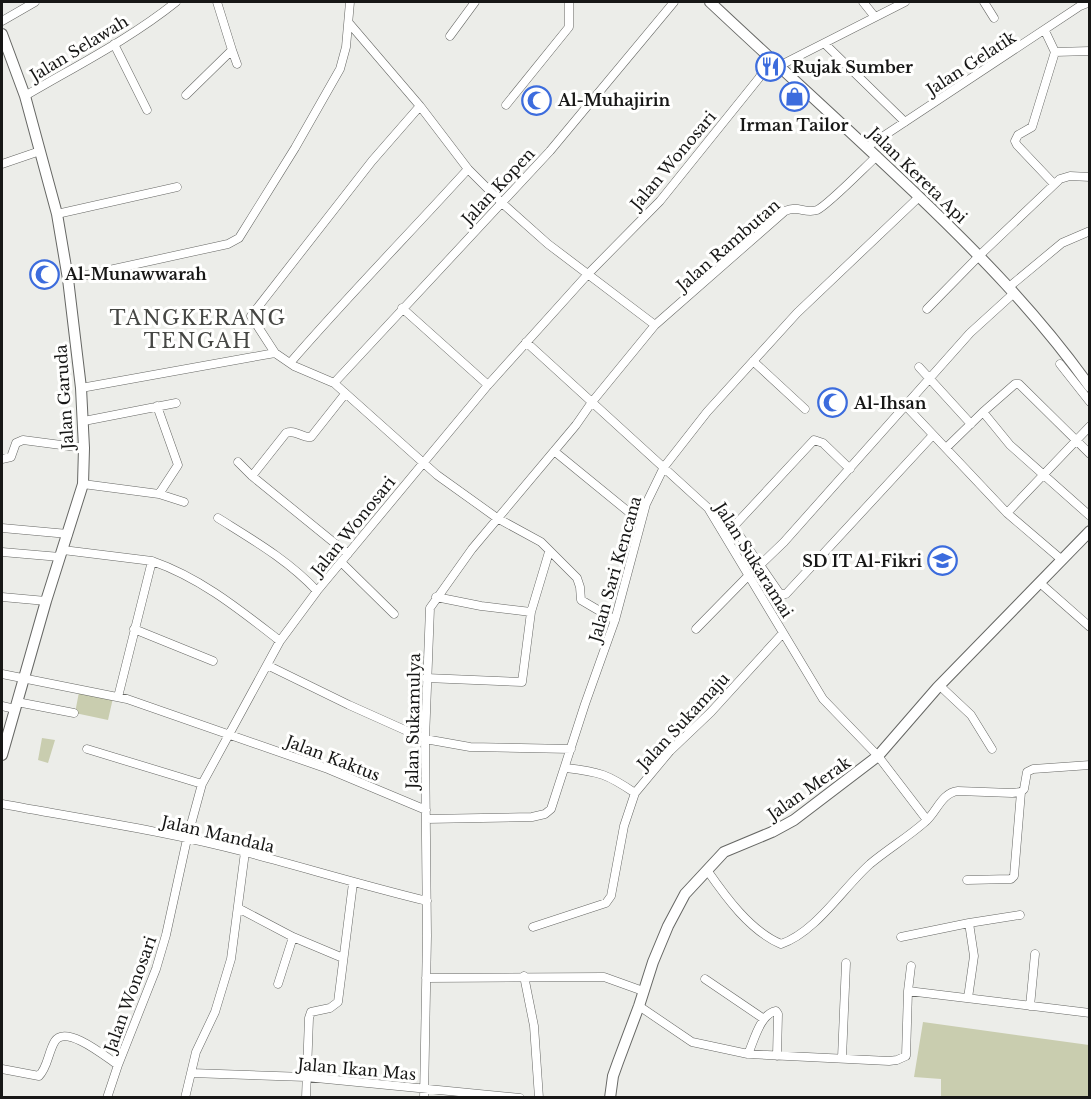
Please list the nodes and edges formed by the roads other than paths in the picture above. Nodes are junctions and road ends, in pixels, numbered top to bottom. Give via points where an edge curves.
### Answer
1 (35, 2) edge
2 (176, 2) edge
3 (217, 2) edge
4 (350, 2) edge
5 (475, 2) edge
6 (569, 2) edge
7 (674, 2) edge
8 (710, 2) edge
9 (863, 2) edge
10 (905, 2) edge
11 (984, 2) edge
12 (1089, 2) edge
13 (1079, 4) edge
14 (875, 17) junction
15 (994, 18) dead end
16 (2, 21) edge
17 (349, 23) junction
18 (1045, 31) junction
19 (2, 34) edge
20 (450, 36) dead end
21 (114, 44) junction
22 (825, 44) junction
23 (232, 50) junction
24 (1089, 51) edge
25 (1055, 52) junction
26 (775, 63) junction
27 (237, 64) dead end
28 (186, 95) dead end
29 (26, 96) junction
30 (506, 105) dead end
31 (420, 106) junction
32 (147, 110) dead end
33 (905, 122) junction
34 (867, 147) junction
35 (40, 151) junction
36 (877, 156) junction
37 (2, 164) edge
38 (468, 169) junction
39 (1089, 177) edge
40 (1054, 184) junction
41 (177, 187) dead end
42 (919, 196) junction
43 (502, 203) junction
44 (57, 214) junction
45 (1089, 231) edge
46 (980, 255) junction
47 (588, 274) junction
48 (68, 279) junction
49 (1012, 290) junction
50 (402, 308) junction
51 (927, 309) dead end
52 (655, 325) junction
53 (526, 342) junction
54 (275, 353) junction
55 (753, 361) junction
56 (290, 363) junction
57 (1060, 364) dead end
58 (919, 367) dead end
59 (929, 378) junction
60 (334, 383) junction
61 (488, 385) junction
62 (1089, 387) edge
63 (81, 388) junction
64 (345, 394) junction
65 (592, 402) junction
66 (1089, 402) edge
67 (176, 403) dead end
68 (905, 405) junction
69 (157, 406) junction
70 (805, 409) dead end
71 (983, 412) junction
72 (84, 421) junction
73 (971, 424) junction
74 (1089, 426) edge
75 (933, 435) junction
76 (1076, 440) junction
77 (84, 448) junction
78 (946, 448) junction
79 (554, 451) junction
80 (1089, 453) edge
81 (2, 459) edge
82 (238, 462) dead end
83 (424, 462) junction
84 (664, 467) junction
85 (850, 469) junction
86 (1044, 474) junction
87 (252, 476) junction
88 (83, 484) junction
89 (159, 494) junction
90 (184, 502) dead end
91 (1007, 513) junction
92 (1089, 516) edge
93 (218, 518) dead end
94 (497, 518) junction
95 (641, 522) junction
96 (2, 528) edge
97 (1089, 531) edge
98 (68, 534) junction
99 (2, 552) edge
100 (549, 552) junction
101 (62, 554) junction
102 (348, 554) junction
103 (1062, 560) junction
104 (152, 561) junction
105 (342, 563) junction
106 (759, 566) junction
107 (749, 574) junction
108 (1040, 583) junction
109 (317, 591) junction
110 (2, 597) edge
111 (436, 597) junction
112 (46, 601) junction
113 (531, 612) junction
114 (394, 614) dead end
115 (615, 620) junction
116 (1089, 627) edge
117 (134, 629) junction
118 (696, 629) dead end
119 (783, 633) junction
120 (280, 641) junction
121 (213, 661) dead end
122 (267, 665) junction
123 (2, 674) edge
124 (426, 678) junction
125 (23, 679) junction
126 (939, 686) junction
127 (118, 697) junction
128 (16, 705) junction
129 (2, 706) edge
130 (74, 713) dead end
131 (228, 734) junction
132 (424, 739) junction
133 (87, 748) dead end
134 (571, 749) junction
135 (992, 749) dead end
136 (2, 755) edge
137 (878, 756) junction
138 (1089, 765) edge
139 (566, 768) junction
140 (202, 784) junction
141 (1021, 792) junction
142 (635, 793) junction
143 (2, 804) edge
144 (426, 810) junction
145 (426, 819) junction
146 (927, 820) junction
147 (187, 839) junction
148 (245, 852) junction
149 (706, 870) junction
150 (967, 880) dead end
151 (353, 883) junction
152 (427, 901) junction
153 (238, 908) junction
154 (1020, 915) dead end
155 (969, 923) junction
156 (533, 927) dead end
157 (293, 937) junction
158 (901, 937) dead end
159 (1035, 954) dead end
160 (343, 958) junction
161 (846, 963) dead end
162 (911, 966) dead end
163 (524, 976) junction
164 (426, 978) junction
165 (705, 979) dead end
166 (278, 984) dead end
167 (643, 991) junction
168 (908, 991) junction
169 (968, 998) junction
170 (639, 1006) junction
171 (1030, 1006) junction
172 (1089, 1013) edge
173 (764, 1019) junction
174 (748, 1054) junction
175 (777, 1056) junction
176 (842, 1058) junction
177 (118, 1065) junction
178 (2, 1069) edge
179 (191, 1073) junction
180 (306, 1077) junction
181 (424, 1088) junction
182 (107, 1098) edge
183 (185, 1098) edge
184 (306, 1098) edge
185 (424, 1098) edge
186 (520, 1098) edge
187 (539, 1098) edge
188 (610, 1098) edge

1 - 16 street
2 - 21 street, Jalan Selawah
3 - 23 street
4 - 17 street
5 - 20 street
6 - 30 street via 568,27
7 - 43 street, Jalan Kopen
8 - 26 street, Jalan Kereta Api
9 - 14 street
10 - 14 street
11 - 15 street
12 - 13 street, Jalan Gelatik
13 - 18 street, Jalan Gelatik
14 - 22 street
17 - 31 street
17 - 48 street via 340,69 239,238 228,244
18 - 25 street
18 - 33 street, Jalan Gelatik
19 - 29 street, Jalan Garuda
21 - 29 street, Jalan Selawah
21 - 32 street
22 - 26 street
22 - 33 street
23 - 27 street
23 - 28 street
24 - 25 street
25 - 40 street via 1032,127 1015,141
26 - 34 street, Jalan Kereta Api
26 - 47 street, Jalan Wonosari via 660,201
29 - 35 street, Jalan Garuda
31 - 38 street
31 - 54 street via 250,315
33 - 34 street, Jalan Gelatik
34 - 36 street, Jalan Kereta Api
35 - 37 street
35 - 44 street, Jalan Garuda
36 - 42 street, Jalan Kereta Api
36 - 52 street, Jalan Rambutan via 821,208 807,211 795,207 785,211
38 - 43 street
38 - 56 street
39 - 40 street via 1064,177
40 - 46 street
41 - 44 street
42 - 46 street, Jalan Kereta Api
42 - 55 street, Jalan Sari Kencana via 797,313
43 - 47 street
43 - 50 street, Jalan Kopen
44 - 48 street, Jalan Garuda
45 - 49 street via 1062,243
46 - 49 street, Jalan Kereta Api
46 - 51 street
47 - 52 street
47 - 53 street, Jalan Wonosari
48 - 63 street, Jalan Garuda
49 - 59 street
49 - 62 street, Jalan Kereta Api
50 - 60 street, Jalan Kopen
50 - 61 street
52 - 65 street, Jalan Rambutan
53 - 61 street, Jalan Wonosari
53 - 65 street, Jalan Sukaramai
54 - 56 street
54 - 63 street
55 - 70 street
55 - 84 street, Jalan Sari Kencana
56 - 60 street
57 - 66 street
58 - 59 street
59 - 68 street
59 - 73 street
60 - 64 street
61 - 83 street, Jalan Wonosari
63 - 72 street, Jalan Garuda
64 - 83 street
64 - 87 street via 311,437 286,433
65 - 79 street, Jalan Sukamulya
65 - 84 street, Jalan Sukaramai
67 - 69 street
68 - 75 street
68 - 85 street
69 - 72 street
69 - 89 street via 178,465
71 - 73 street
71 - 76 street via 1019,384
71 - 86 street via 1010,445
72 - 77 street, Jalan Garuda
73 - 78 street
74 - 76 street
75 - 78 street
75 - 106 street via 786,594 780,594
76 - 80 street
76 - 86 street
77 - 81 street via 23,440 16,443 11,457
77 - 88 street, Jalan Garuda
78 - 91 street
79 - 94 street, Jalan Sukamulya
79 - 95 street
82 - 87 street
83 - 94 street
83 - 102 street, Jalan Wonosari
84 - 95 street, Jalan Sari Kencana
84 - 107 street, Jalan Sukaramai via 708,508
85 - 106 street
85 - 106 street via 823,443 814,440 735,525
86 - 91 street
86 - 92 street
87 - 102 street
88 - 89 street
88 - 98 street, Jalan Garuda
89 - 90 street
91 - 103 street
93 - 109 street via 275,554
94 - 100 street via 541,542
94 - 111 street, Jalan Sukamulya
95 - 115 street, Jalan Sari Kencana
96 - 98 street
97 - 103 street, Jalan Merak
98 - 101 street, Jalan Garuda
99 - 101 street
100 - 113 street
100 - 115 street via 577,578 581,600
101 - 104 street
101 - 112 street, Jalan Garuda
102 - 105 street, Jalan Wonosari
103 - 108 street, Jalan Merak
104 - 117 street
104 - 120 street via 223,597
105 - 109 street, Jalan Wonosari
105 - 114 street
107 - 118 street
107 - 119 street, Jalan Sukaramai
108 - 116 street
108 - 126 street, Jalan Merak
109 - 120 street, Jalan Wonosari
110 - 112 street
111 - 113 street
111 - 124 street, Jalan Sukamulya via 430,608
112 - 125 street, Jalan Garuda
113 - 124 street via 522,682
115 - 134 street, Jalan Sari Kencana
117 - 121 street
117 - 127 street
119 - 137 street, Jalan Sukaramai via 824,699
119 - 142 street, Jalan Sukamaju
120 - 122 street, Jalan Wonosari
122 - 131 street, Jalan Wonosari
122 - 132 street
123 - 125 street, Jalan Kaktus
124 - 132 street, Jalan Sukamulya
125 - 127 street, Jalan Kaktus
125 - 128 street, Jalan Garuda
126 - 135 street via 971,715
126 - 137 street, Jalan Merak
127 - 131 street, Jalan Kaktus
128 - 129 street
128 - 130 street
128 - 136 street, Jalan Garuda
131 - 140 street, Jalan Wonosari
131 - 144 street, Jalan Kaktus via 328,769
132 - 134 street via 470,747
132 - 144 street, Jalan Sukamulya
133 - 140 street
134 - 139 street, Jalan Sari Kencana
137 - 146 street, Jalan Sukaramai
137 - 149 street, Jalan Merak via 794,820 724,852
138 - 141 street via 1033,769 1027,772
139 - 142 street via 608,775
139 - 145 street, Jalan Sari Kencana via 554,806 545,814
140 - 147 street, Jalan Wonosari
141 - 146 street via 954,792 946,795
141 - 150 street via 1014,876 1004,881
142 - 156 street, Jalan Sukamaju via 624,826 614,885 606,903
143 - 147 street, Jalan Mandala
144 - 145 street, Jalan Sukamulya
145 - 152 street, Jalan Sukamulya
146 - 149 street via 869,865 808,927 781,944 745,918
147 - 148 street, Jalan Mandala
147 - 177 street, Jalan Wonosari via 156,969
148 - 151 street, Jalan Mandala
148 - 153 street
149 - 167 street, Jalan Merak via 685,894
151 - 152 street, Jalan Mandala
151 - 160 street
152 - 164 street, Jalan Sukamulya
153 - 157 street
153 - 179 street via 231,959
154 - 155 street
155 - 158 street
155 - 169 street via 974,956
157 - 160 street
157 - 166 street
159 - 171 street
160 - 180 street via 338,1002 309,1014
161 - 176 street
162 - 168 street
163 - 164 street
163 - 167 street via 604,977
163 - 187 street via 534,1026
164 - 181 street, Jalan Sukamulya
165 - 173 street
167 - 170 street, Jalan Merak
168 - 169 street
168 - 176 street via 906,1056 889,1061
169 - 171 street
170 - 174 street via 692,1042
170 - 188 street, Jalan Merak via 613,1076
171 - 172 street
173 - 174 street
173 - 175 street via 772,1011 778,1014
174 - 175 street
175 - 176 street
177 - 178 street via 85,1043 62,1036 55,1041 39,1076
177 - 182 street, Jalan Wonosari
179 - 180 street, Jalan Ikan Mas
179 - 183 street
180 - 181 street, Jalan Ikan Mas
180 - 184 street
181 - 185 street, Jalan Sukamulya
181 - 186 street, Jalan Ikan Mas

